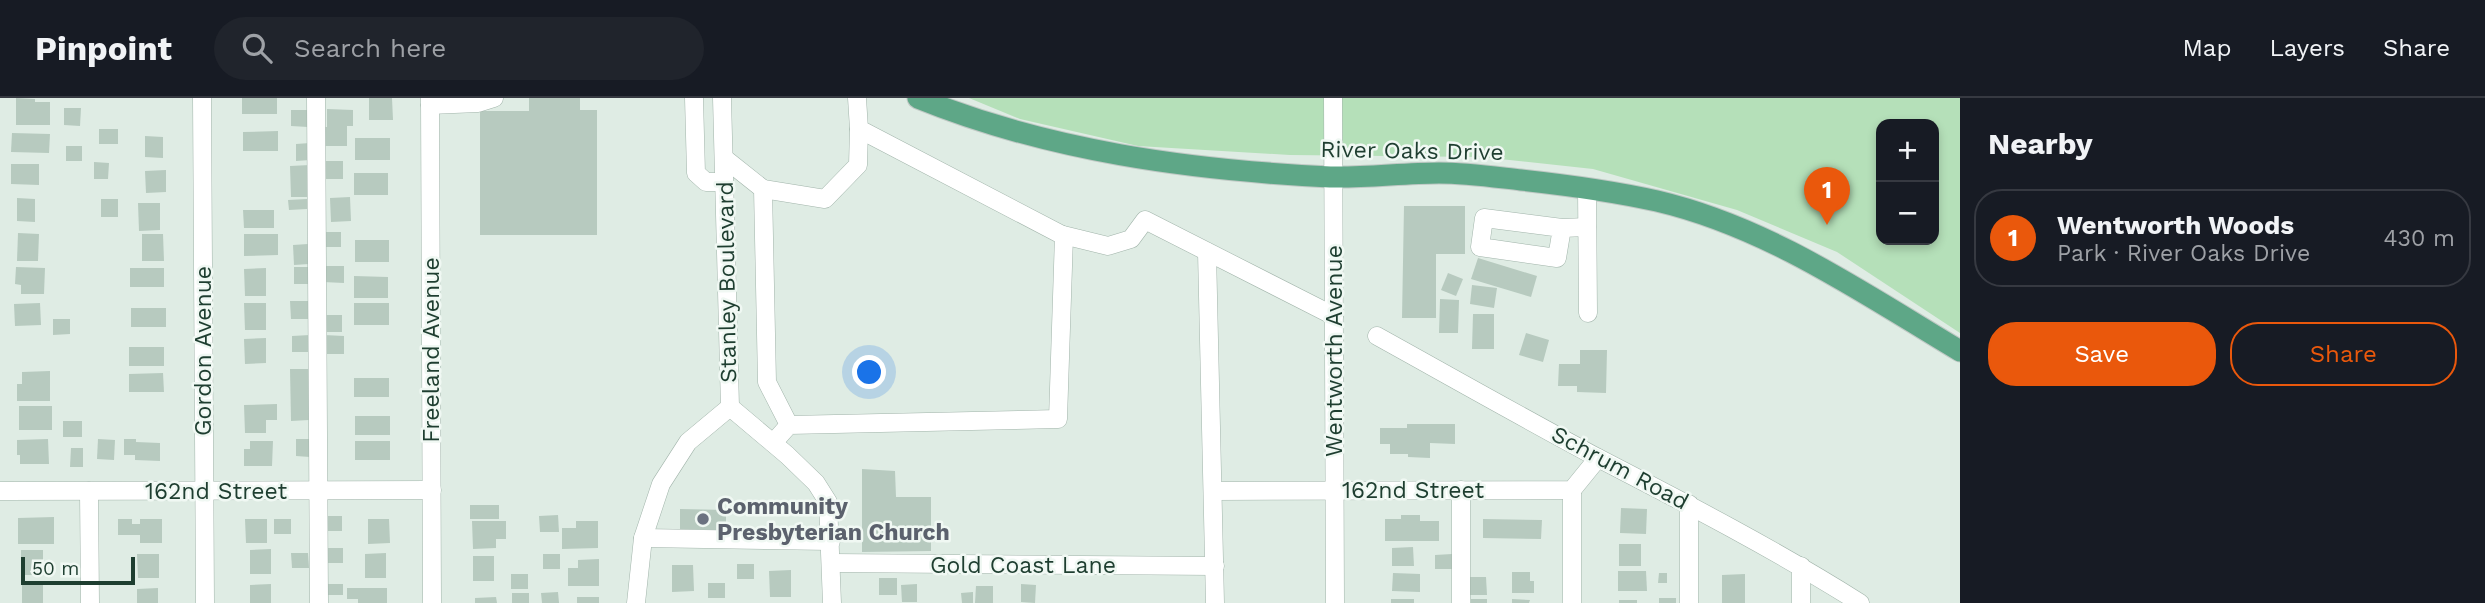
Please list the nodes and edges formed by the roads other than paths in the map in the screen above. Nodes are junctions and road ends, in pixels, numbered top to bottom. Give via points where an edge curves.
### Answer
1 (202, 98) edge
2 (316, 98) edge
3 (494, 98) edge
4 (694, 98) edge
5 (722, 98) edge
6 (857, 98) edge
7 (918, 98) edge
8 (1334, 98) edge
9 (430, 102) edge
10 (859, 129) junction
11 (724, 158) junction
12 (1333, 177) junction
13 (724, 181) junction
14 (763, 188) junction
15 (1587, 188) junction
16 (1587, 227) junction
17 (1562, 228) junction
18 (1063, 236) junction
19 (1207, 252) junction
20 (1588, 313) dead end
21 (1334, 316) junction
22 (1377, 336) dead end
23 (1960, 351) edge
24 (730, 407) junction
25 (789, 425) junction
26 (773, 443) junction
27 (1598, 458) junction
28 (432, 490) junction
29 (1461, 490) junction
30 (1572, 490) junction
31 (0, 491) edge
32 (89, 491) junction
33 (204, 491) junction
34 (318, 491) junction
35 (1213, 491) junction
36 (1335, 491) junction
37 (1689, 504) junction
38 (643, 538) junction
39 (831, 541) junction
40 (832, 563) junction
41 (1215, 566) junction
42 (1801, 566) junction
43 (90, 603) edge
44 (205, 603) edge
45 (319, 603) edge
46 (432, 603) edge
47 (636, 603) edge
48 (832, 603) edge
49 (1215, 603) edge
50 (1335, 603) edge
51 (1461, 603) edge
52 (1572, 603) edge
53 (1689, 603) edge
54 (1801, 603) edge
55 (1860, 603) edge

1 - 33 street, Gordon Avenue
2 - 34 street
3 - 9 street via 478,103
4 - 13 street via 696,173 706,182
5 - 11 street, Stanley Boulevard
6 - 10 street
7 - 12 main road, River Oaks Drive via 1029,136 1136,158
8 - 12 street, Wentworth Avenue
9 - 28 street, Freeland Avenue
10 - 14 street via 858,165 825,199
10 - 18 street
11 - 13 street, Stanley Boulevard
11 - 14 street
12 - 15 main road, River Oaks Drive via 1441,173
12 - 21 street, Wentworth Avenue
13 - 24 street, Stanley Boulevard
14 - 25 street via 767,382
15 - 16 street
15 - 23 main road, River Oaks Drive via 1659,202 1733,224 1814,263
16 - 17 street
16 - 20 street
17 - 17 street via 1557,258 1480,247 1484,218
18 - 19 street via 1108,246 1131,239 1145,220
18 - 25 street via 1058,419
19 - 21 street
19 - 35 street
21 - 36 street, Wentworth Avenue
22 - 27 street, Schrum Road
24 - 26 street
24 - 38 street, Stanley Boulevard via 688,442 662,484
25 - 26 street
26 - 39 street via 816,483 828,502
27 - 30 street
27 - 37 street, Schrum Road
28 - 34 street, 162nd Street
28 - 46 street, Freeland Avenue
29 - 30 street, 162nd Street
29 - 36 street, 162nd Street
29 - 51 street
30 - 52 street
31 - 32 street, 162nd Street
32 - 33 street, 162nd Street
32 - 43 street
33 - 34 street, 162nd Street
33 - 44 street, Gordon Avenue
34 - 45 street
35 - 36 street, 162nd Street
35 - 41 street
36 - 50 street, Wentworth Avenue
37 - 42 street, Schrum Road
37 - 53 street
38 - 39 street
38 - 47 street, Stanley Boulevard
39 - 40 street
40 - 41 street, Gold Coast Lane
40 - 48 street
41 - 49 street
42 - 54 street
42 - 55 street, Schrum Road

